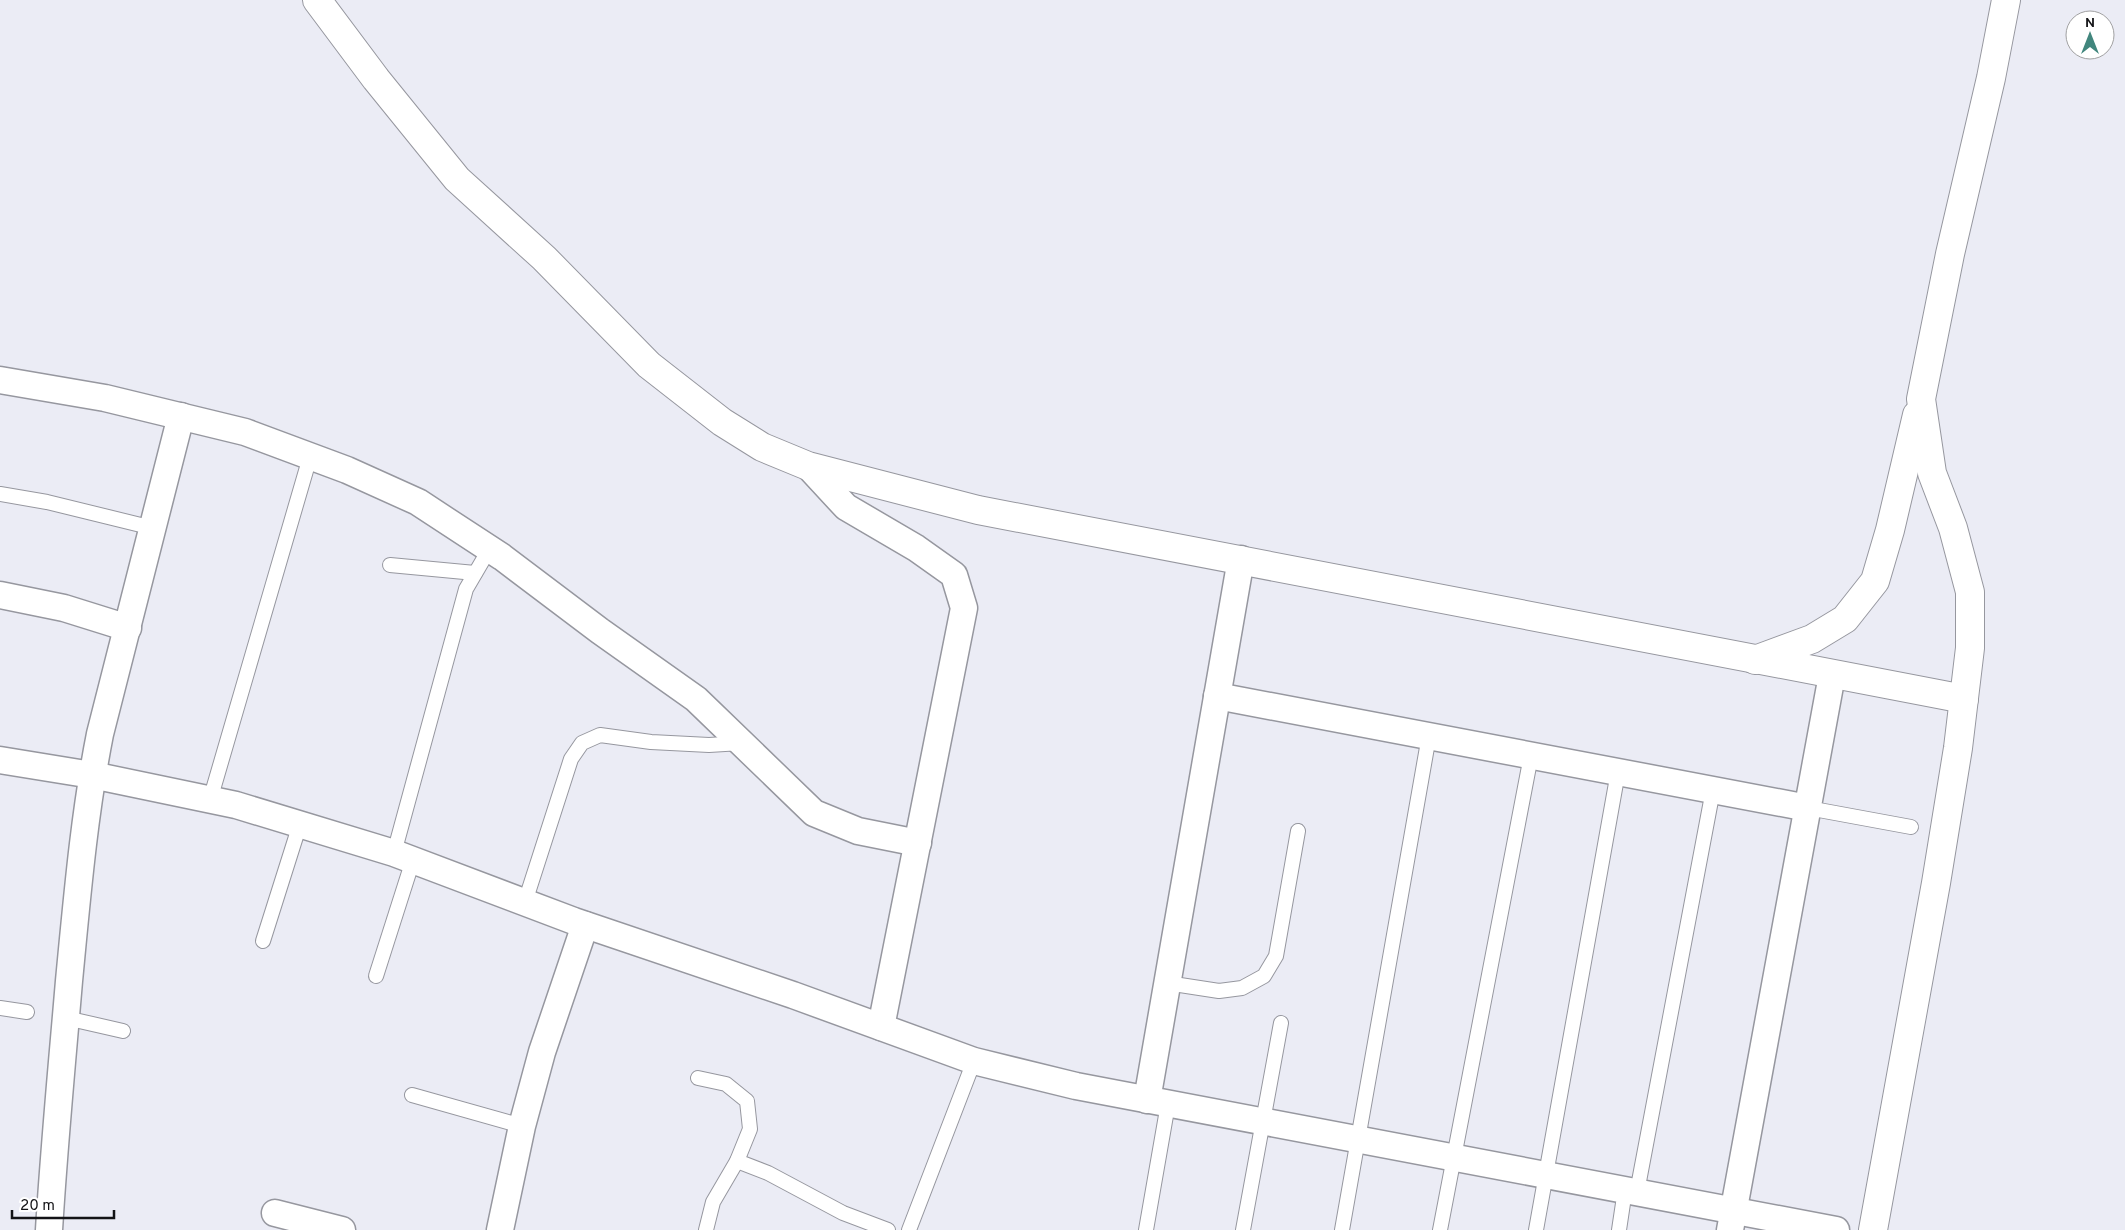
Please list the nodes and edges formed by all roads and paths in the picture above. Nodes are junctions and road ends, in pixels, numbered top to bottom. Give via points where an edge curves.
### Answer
1 (317, 0) edge
2 (2006, 0) edge
3 (0, 380) edge
4 (1921, 399) junction
5 (181, 416) junction
6 (310, 457) junction
7 (808, 466) junction
8 (0, 494) edge
9 (153, 528) junction
10 (490, 548) junction
11 (1241, 559) junction
12 (390, 565) dead end
13 (475, 573) junction
14 (0, 595) edge
15 (128, 628) junction
16 (1756, 660) junction
17 (1832, 675) junction
18 (1217, 696) junction
19 (1964, 699) junction
20 (1429, 736) junction
21 (741, 743) junction
22 (1532, 756) junction
23 (0, 760) edge
24 (1618, 772) junction
25 (92, 775) junction
26 (1713, 790) junction
27 (210, 800) junction
28 (1808, 808) junction
29 (300, 824) junction
30 (1911, 827) dead end
31 (1298, 831) dead end
32 (918, 843) junction
33 (403, 856) junction
34 (526, 902) junction
35 (585, 925) junction
36 (263, 940) dead end
37 (376, 976) dead end
38 (1167, 983) junction
39 (0, 1008) edge
40 (27, 1012) dead end
41 (66, 1018) junction
42 (1281, 1023) dead end
43 (881, 1028) junction
44 (123, 1032) dead end
45 (974, 1061) junction
46 (698, 1078) dead end
47 (412, 1095) dead end
48 (1157, 1102) junction
49 (1262, 1121) junction
50 (522, 1126) junction
51 (1359, 1140) junction
52 (1454, 1158) junction
53 (737, 1161) junction
54 (1546, 1175) junction
55 (1631, 1191) junction
56 (274, 1213) dead end
57 (1732, 1220) edge
58 (49, 1230) edge
59 (342, 1230) edge
60 (500, 1230) edge
61 (706, 1230) edge
62 (888, 1230) edge
63 (909, 1230) edge
64 (1146, 1230) edge
65 (1243, 1230) edge
66 (1342, 1230) edge
67 (1440, 1230) edge
68 (1536, 1230) edge
69 (1618, 1230) edge
70 (1836, 1230) edge
71 (1873, 1230) edge

1 - 7 street via 457,179 544,258 649,365 722,422 762,446
2 - 4 street
3 - 5 street via 105,398
4 - 16 street via 1875,581 1845,619 1812,639
4 - 19 street via 1932,473 1953,528 1970,592 1970,648
5 - 6 street via 245,432
5 - 9 street
6 - 10 street via 348,470 418,502
6 - 27 lane
7 - 11 street via 978,510
7 - 32 street via 846,507 916,548 954,575 964,608
8 - 9 lane
9 - 15 street
10 - 13 lane
10 - 21 street via 696,699
11 - 16 street
11 - 18 street
12 - 13 lane
13 - 33 lane via 466,589
14 - 15 street via 64,608
15 - 25 street
16 - 17 street
17 - 19 street
17 - 28 street
18 - 20 street
18 - 38 street
19 - 71 street via 1936,883
20 - 22 street
20 - 51 lane
21 - 32 street via 814,813 858,831
21 - 34 lane via 651,742 600,735 582,743 571,759
22 - 24 street
22 - 52 lane
23 - 25 street
24 - 26 street
24 - 54 lane
25 - 27 street
25 - 41 street
26 - 28 street
26 - 55 lane
27 - 29 street
28 - 30 lane
28 - 57 street
29 - 33 street
29 - 36 lane
31 - 38 lane via 1276,956 1264,976 1242,988 1219,991
32 - 43 street
33 - 34 street
33 - 37 lane
34 - 35 street
35 - 43 street
35 - 50 street via 542,1052
38 - 48 street
39 - 40 lane
41 - 44 lane
41 - 58 street
42 - 49 lane
43 - 45 street
45 - 48 street
45 - 63 lane
46 - 53 lane via 726,1084 747,1101 750,1129
47 - 50 lane
48 - 49 street
48 - 64 lane
49 - 51 street
49 - 65 lane
50 - 60 street
51 - 52 street
51 - 66 lane
52 - 54 street
52 - 67 lane
53 - 61 lane via 713,1202
53 - 62 lane via 768,1173 843,1213
54 - 55 street
54 - 68 lane
55 - 57 street
55 - 69 lane
56 - 59 street
57 - 70 street

